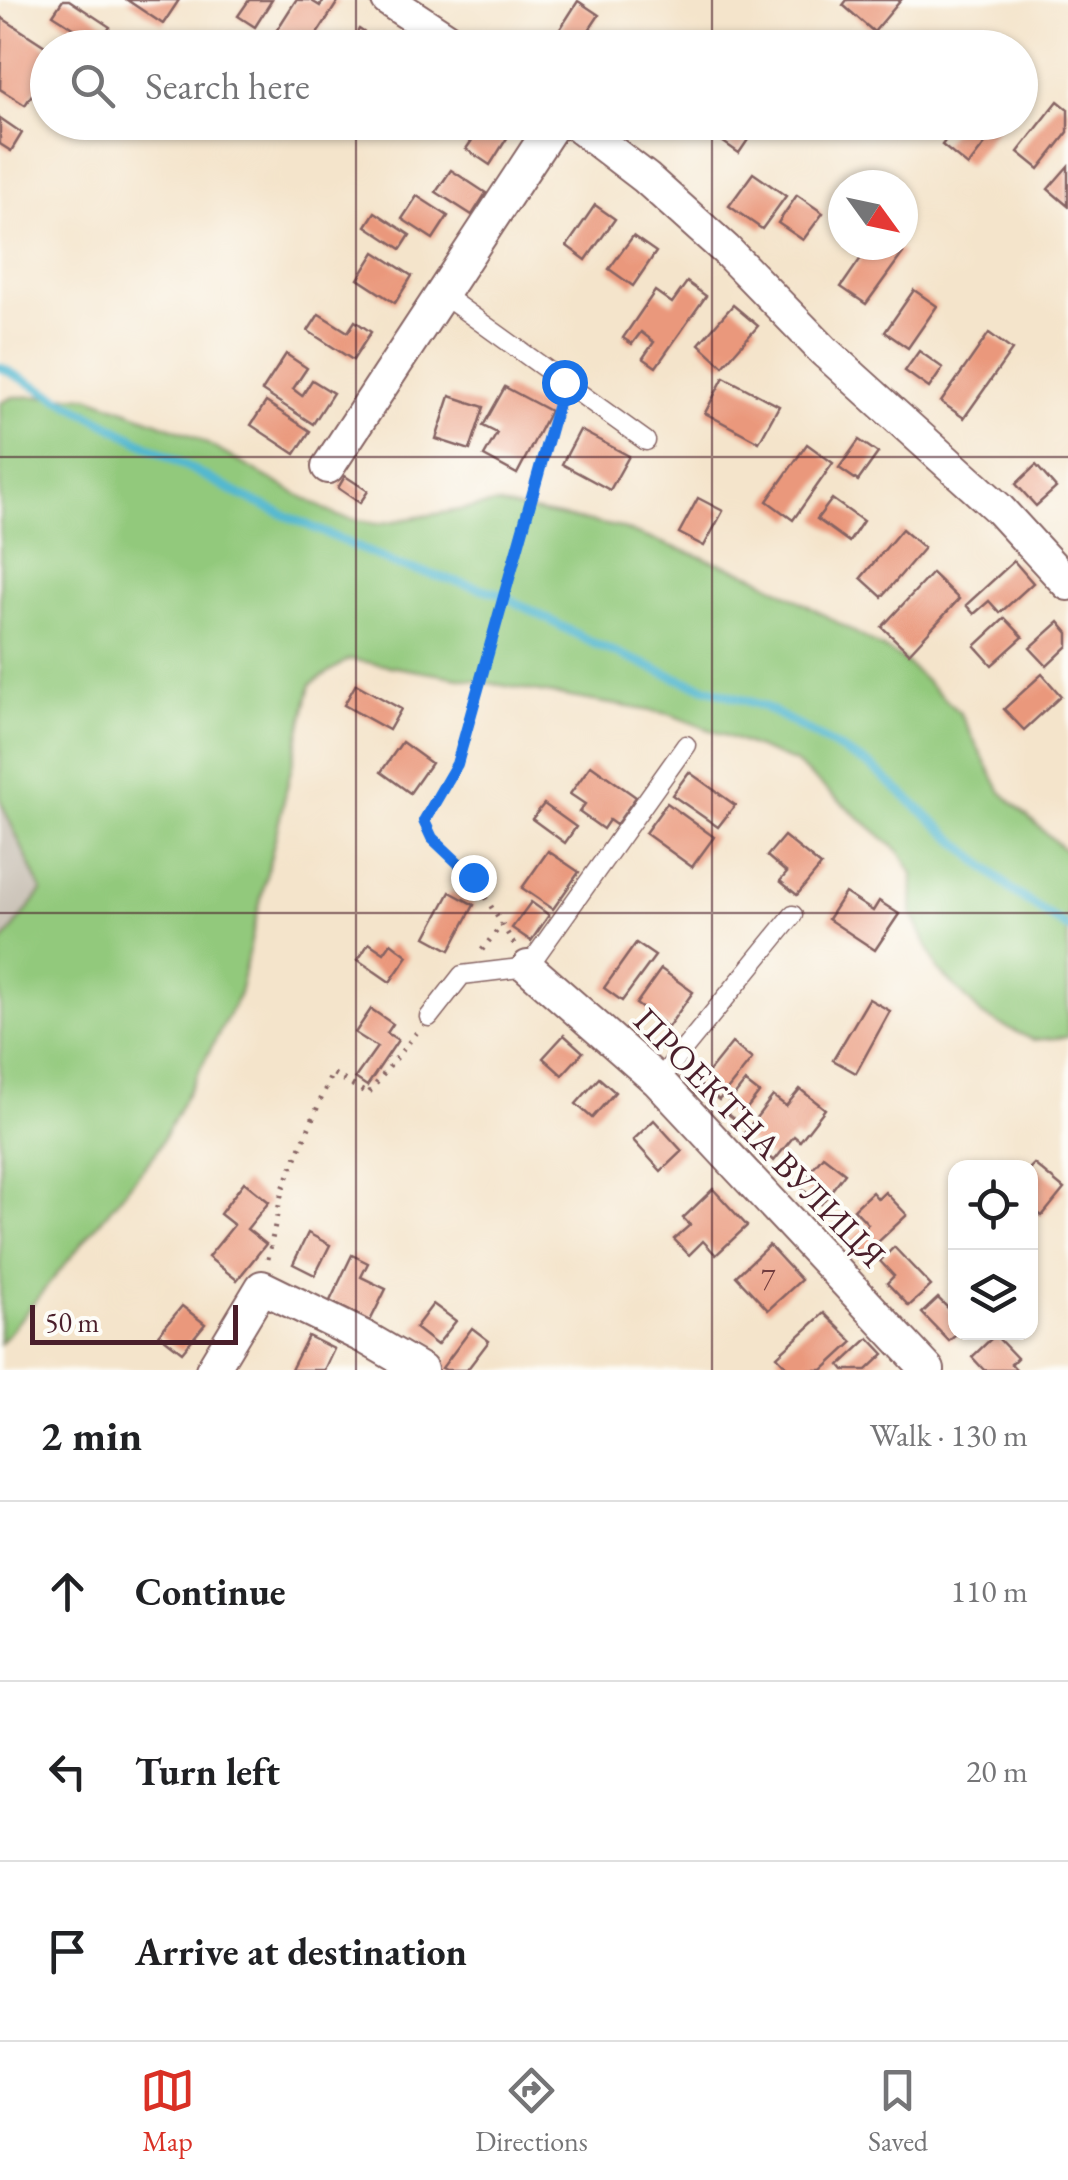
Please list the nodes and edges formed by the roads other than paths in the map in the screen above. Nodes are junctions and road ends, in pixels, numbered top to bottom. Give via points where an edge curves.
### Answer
1 (388, 0) edge
2 (434, 30) edge
3 (543, 140) edge
4 (596, 140) edge
5 (443, 295) junction
6 (646, 440) dead end
7 (328, 467) dead end
8 (1068, 584) edge
9 (686, 745) dead end
10 (793, 915) dead end
11 (528, 966) junction
12 (429, 1017) road end
13 (658, 1081) junction
14 (212, 1370) edge
15 (421, 1370) edge
16 (928, 1370) edge

1 - 2 street
3 - 5 street
4 - 8 street via 726,250 824,351 999,508
5 - 6 lane
5 - 7 street
9 - 11 lane
10 - 13 lane
11 - 12 lane via 462,976
11 - 13 street, ПРОЕКТНА ВУЛИЦЯ
13 - 16 street, ПРОЕКТНА ВУЛИЦЯ
14 - 15 street via 262,1286

